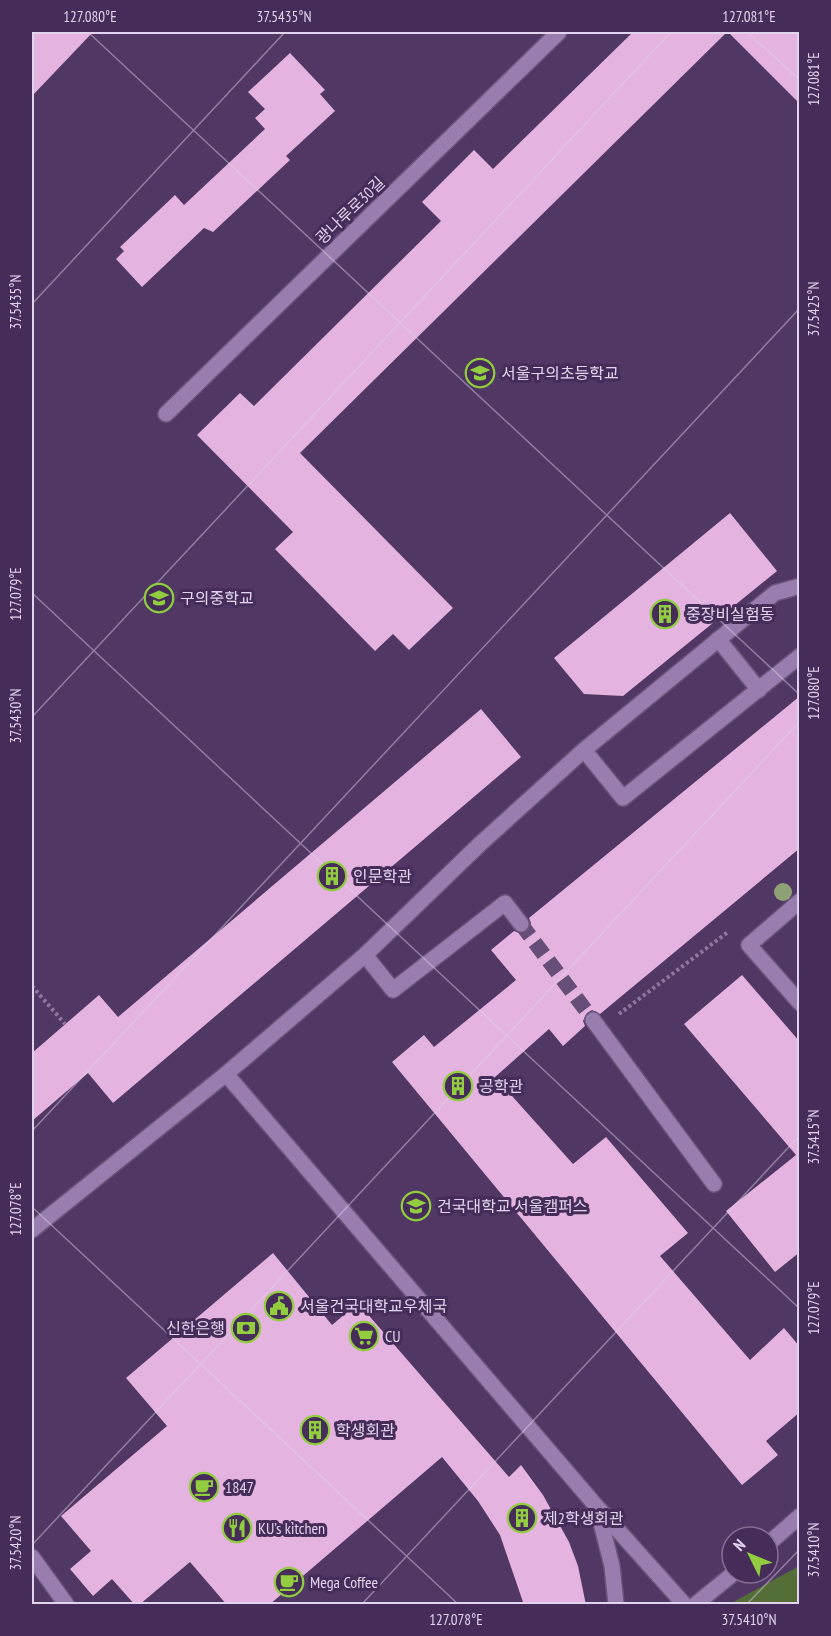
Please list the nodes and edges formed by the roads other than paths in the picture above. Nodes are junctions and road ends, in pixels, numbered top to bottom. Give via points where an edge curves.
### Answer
1 (559, 32) edge
2 (166, 414) dead end
3 (800, 586) edge
4 (718, 639) junction
5 (800, 656) edge
6 (759, 690) junction
7 (584, 750) junction
8 (800, 901) edge
9 (521, 924) tunnel mouth
10 (365, 955) junction
11 (800, 1003) edge
12 (596, 1024) tunnel mouth
13 (226, 1074) junction
14 (714, 1184) dead end
15 (32, 1230) edge
16 (597, 1507) junction
17 (800, 1516) edge
18 (780, 1534) edge
19 (32, 1557) edge
20 (720, 1585) edge
21 (66, 1605) edge
22 (616, 1605) edge
23 (684, 1605) edge
24 (696, 1605) edge

1 - 2 street, 광나루로30길
3 - 4 street via 775,593
4 - 6 street
4 - 7 street
5 - 6 street
6 - 7 street via 623,798
7 - 10 street
8 - 11 street via 749,945
9 - 10 street via 506,903 393,990
10 - 13 street
12 - 14 street
13 - 15 street
13 - 16 street
16 - 22 street via 612,1566
16 - 23 street
17 - 18 street
19 - 21 street
20 - 24 street

